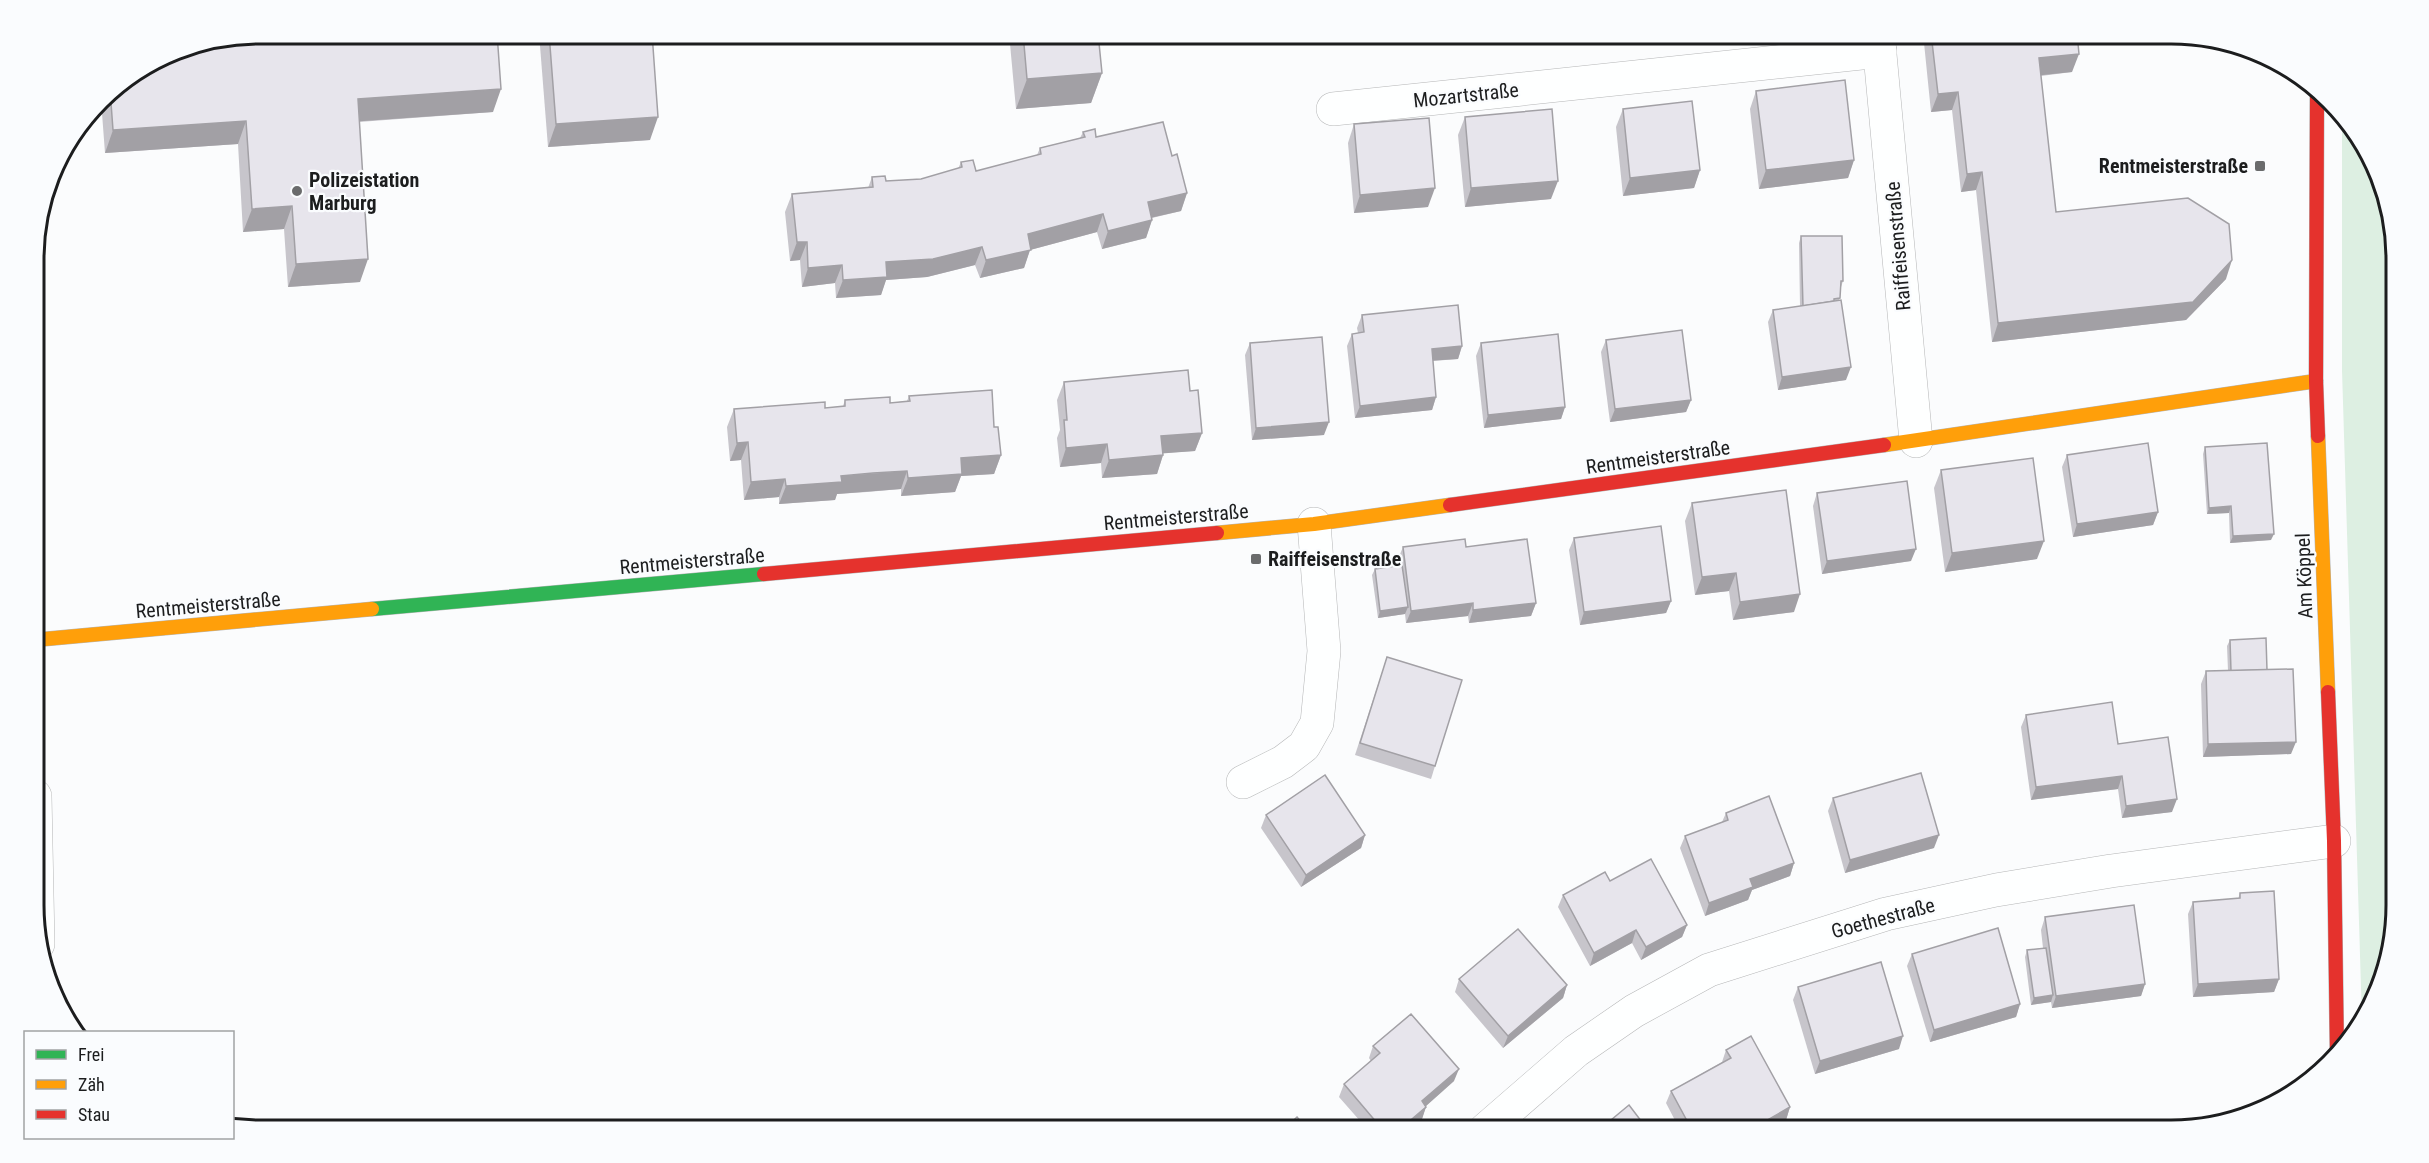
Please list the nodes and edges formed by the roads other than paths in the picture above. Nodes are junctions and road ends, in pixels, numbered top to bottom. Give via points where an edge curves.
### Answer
1 (1865, 44) edge
2 (1879, 44) edge
3 (1599, 81) joint
4 (2317, 102) edge
5 (1333, 110) dead end
6 (2316, 381) junction
7 (1916, 441) junction
8 (1314, 524) junction
9 (44, 639) edge
10 (1243, 782) dead end
11 (2334, 842) junction
12 (2337, 1040) edge
13 (1497, 1120) edge

1 - 3 street, Raiffeisenstraße
2 - 7 street, Raiffeisenstraße
3 - 5 street, Mozartstraße
4 - 6 street, Am Köppel
6 - 7 street, Rentmeisterstraße
6 - 11 street, Am Köppel
7 - 8 street, Rentmeisterstraße
8 - 9 street, Rentmeisterstraße
8 - 10 street via 1324,651 1317,723 1304,746 1283,762
11 - 12 street, Am Köppel
11 - 13 street, Goethestraße via 1996,890 1886,914 1709,970 1634,1011 1575,1052

